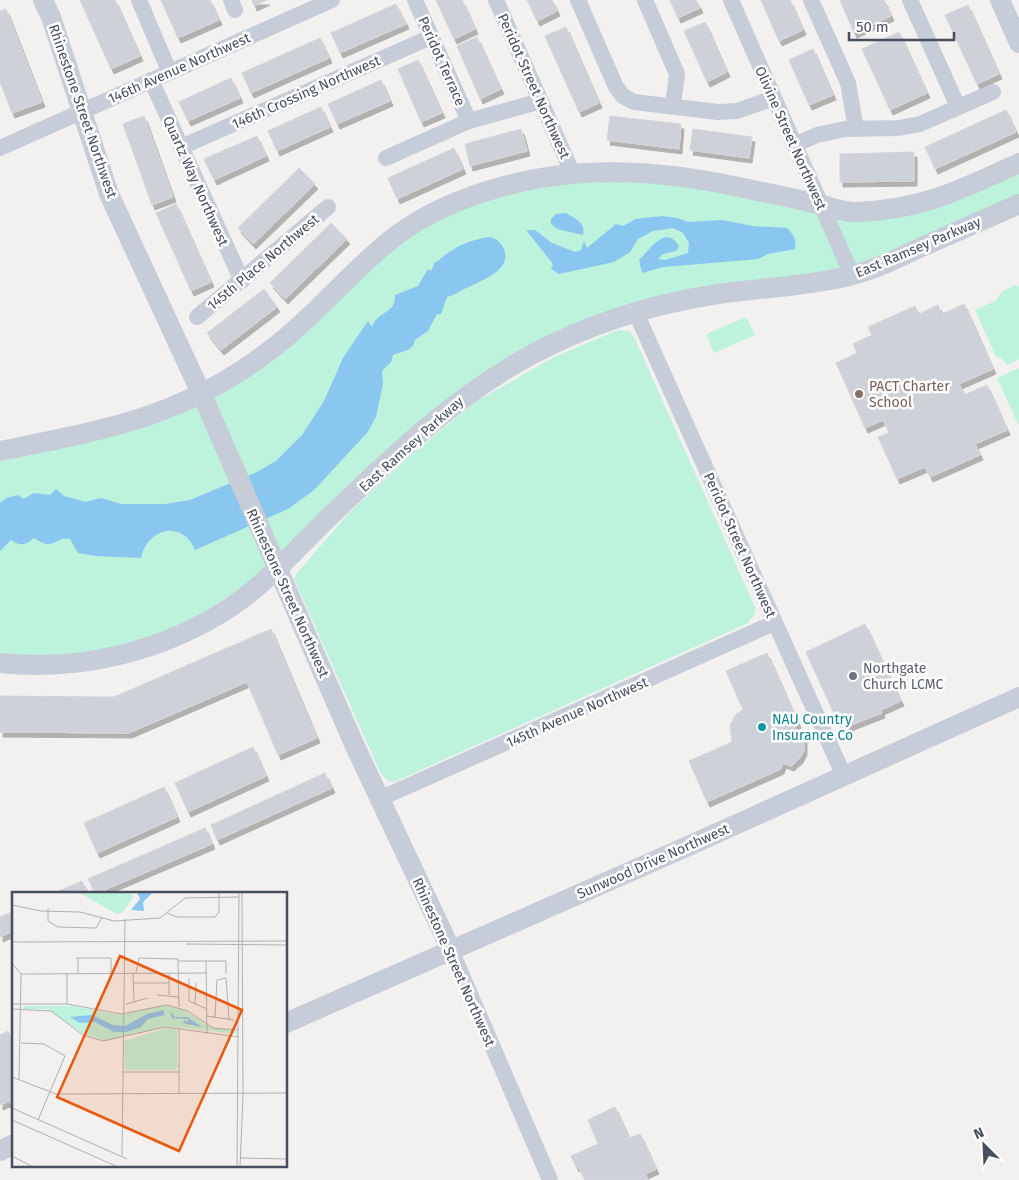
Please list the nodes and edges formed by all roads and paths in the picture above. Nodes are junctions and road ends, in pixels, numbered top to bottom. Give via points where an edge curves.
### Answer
1 (44, 0) edge
2 (140, 0) edge
3 (332, 0) edge
4 (414, 0) edge
5 (496, 0) edge
6 (578, 0) edge
7 (645, 0) edge
8 (731, 0) edge
9 (811, 0) edge
10 (910, 0) edge
11 (1000, 0) edge
12 (431, 37) junction
13 (1019, 43) edge
14 (169, 71) junction
15 (151, 80) junction
16 (993, 92) dead end
17 (774, 98) junction
18 (541, 101) junction
19 (673, 105) junction
20 (958, 108) junction
21 (83, 111) junction
22 (470, 121) junction
23 (856, 129) junction
24 (794, 145) junction
25 (181, 146) junction
26 (0, 148) edge
27 (386, 158) dead end
28 (1019, 163) edge
29 (572, 172) junction
30 (1019, 204) edge
31 (821, 205) junction
32 (328, 207) dead end
33 (852, 275) junction
34 (242, 281) junction
35 (636, 312) junction
36 (197, 317) dead end
37 (201, 395) junction
38 (0, 451) edge
39 (278, 567) junction
40 (774, 623) junction
41 (0, 663) edge
42 (1019, 697) edge
43 (844, 776) junction
44 (380, 799) junction
45 (450, 950) junction
46 (288, 1022) edge
47 (12, 1145) edge
48 (0, 1150) edge
49 (550, 1180) edge

1 - 21 street, Rhinestone Street Northwest
2 - 14 street
3 - 14 street, 146th Avenue Northwest
4 - 12 street, Peridot Terrace
5 - 18 street, Peridot Street Northwest
6 - 19 street via 616,87 623,96 634,102
7 - 19 street via 677,74
8 - 17 street, Olivine Street Northwest
9 - 23 street via 848,83
10 - 20 street
11 - 13 street
12 - 22 street, Peridot Terrace
12 - 25 street, 146th Crossing Northwest
14 - 15 street, 146th Avenue Northwest
15 - 21 street, 146th Avenue Northwest
15 - 25 street, Quartz Way Northwest
16 - 20 street
17 - 19 street via 737,111 718,112
17 - 24 street, Olivine Street Northwest
18 - 22 street
18 - 29 street, Peridot Street Northwest
20 - 23 street via 920,124
21 - 26 street, 146th Avenue Northwest
21 - 37 street, Rhinestone Street Northwest via 109,194
22 - 27 street
23 - 24 street via 817,135
24 - 31 street, Olivine Street Northwest
25 - 34 street, Quartz Way Northwest
28 - 31 street via 924,204 851,212
29 - 31 street via 688,177
29 - 37 street via 480,193 418,222 390,240 277,345
30 - 33 street, East Ramsey Parkway via 887,263
31 - 33 street, Olivine Street Northwest
32 - 34 street, 145th Place Northwest
33 - 35 street, East Ramsey Parkway via 814,283 710,295
34 - 36 street, 145th Place Northwest
35 - 39 street, East Ramsey Parkway via 572,335 476,388 414,438
35 - 40 street, Peridot Street Northwest
37 - 38 street via 106,430
37 - 39 street, Rhinestone Street Northwest
39 - 41 street, East Ramsey Parkway via 230,607 147,647 69,665
39 - 44 street, Rhinestone Street Northwest
40 - 43 street, Peridot Street Northwest
40 - 44 street, 145th Avenue Northwest
42 - 43 street, Sunwood Drive Northwest
43 - 45 street, Sunwood Drive Northwest
44 - 45 street, Rhinestone Street Northwest
45 - 46 street, Sunwood Drive Northwest
45 - 49 street, Rhinestone Street Northwest
47 - 48 street

